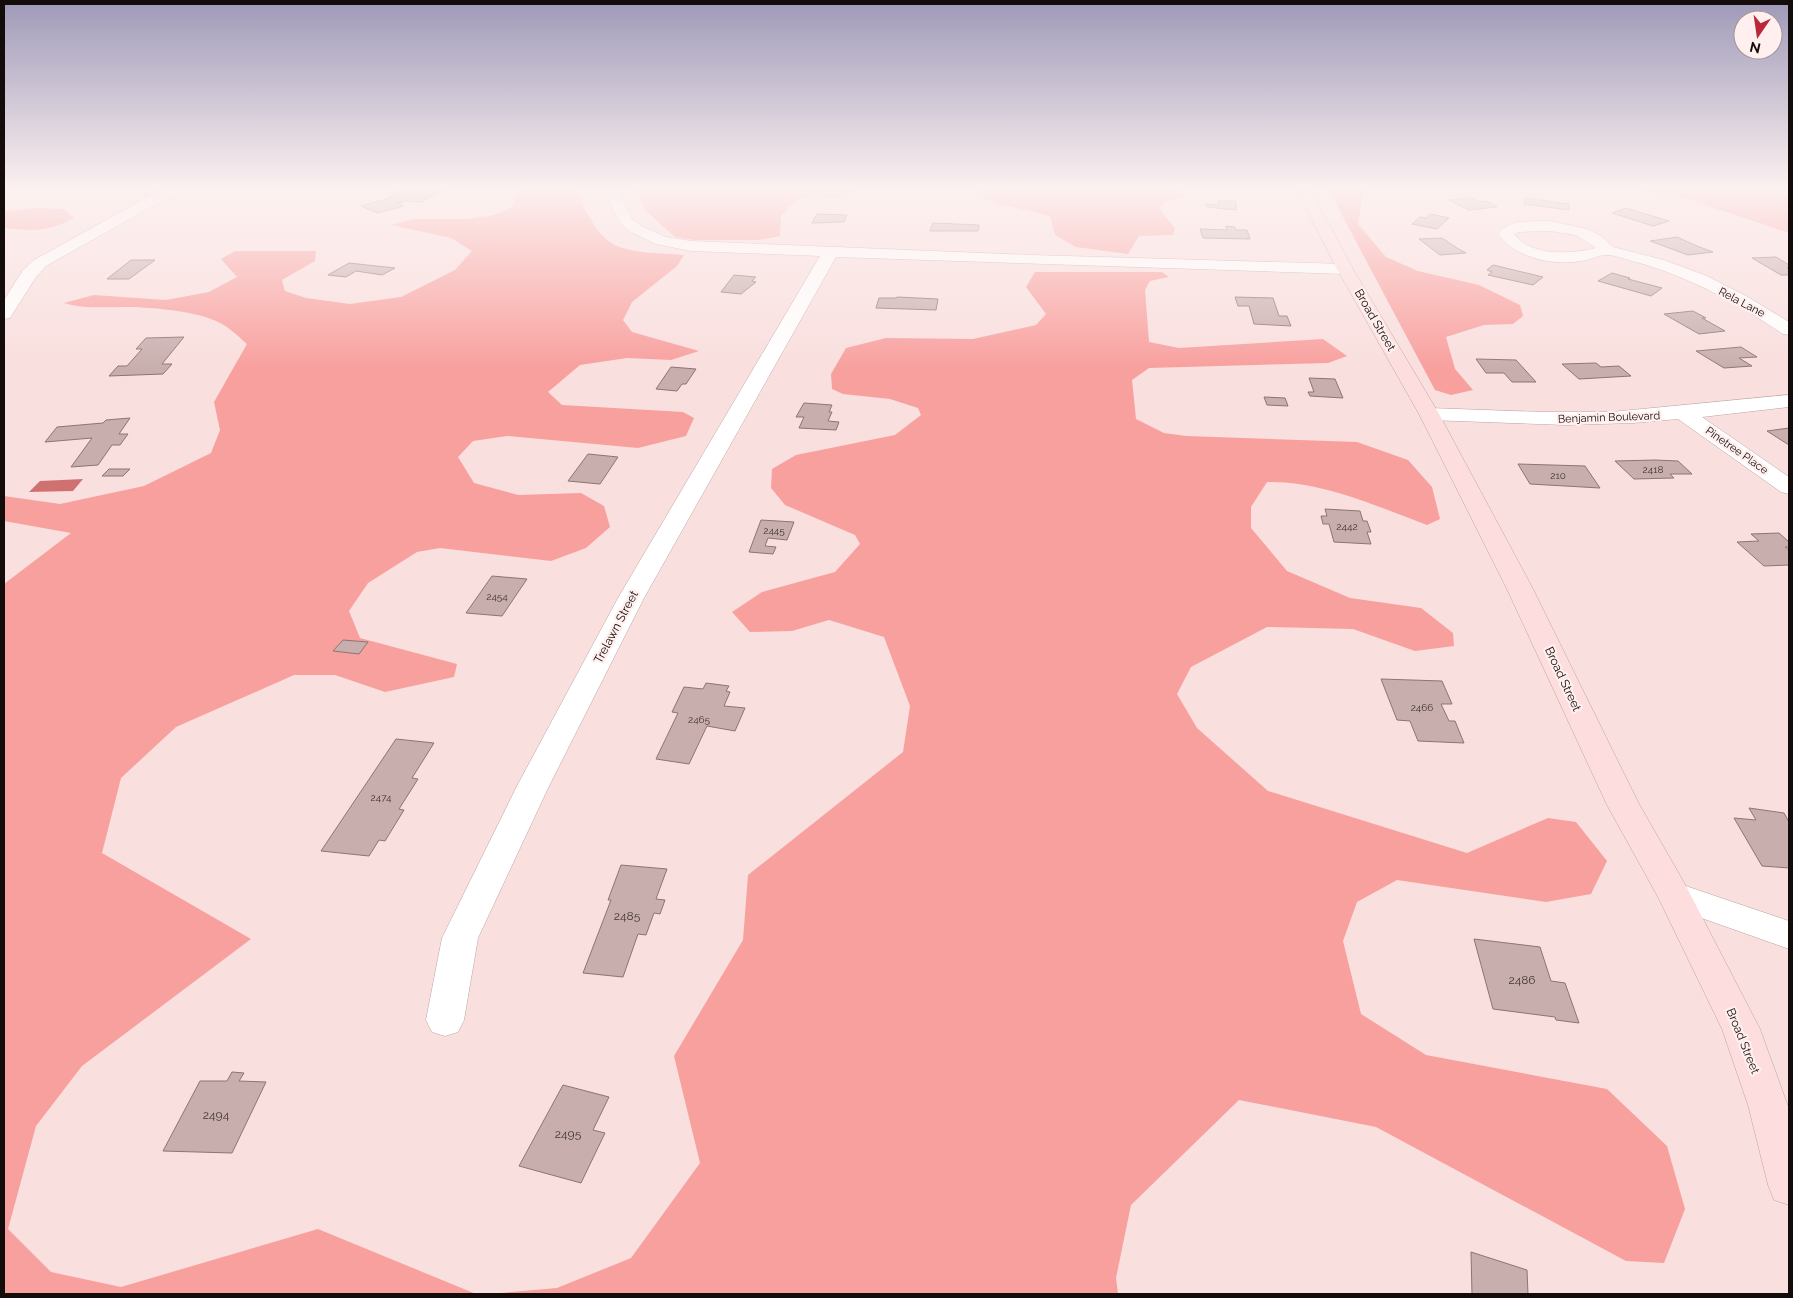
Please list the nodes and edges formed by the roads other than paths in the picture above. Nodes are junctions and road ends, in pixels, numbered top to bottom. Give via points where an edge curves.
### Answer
1 (68, 248) edge
2 (722, 248) edge
3 (1334, 248) edge
4 (1521, 248) edge
5 (1605, 248) edge
6 (1607, 250) junction
7 (830, 253) junction
8 (1345, 269) junction
9 (4, 314) edge
10 (1789, 330) edge
11 (1789, 401) edge
12 (1429, 414) junction
13 (1684, 414) junction
14 (1789, 487) edge
15 (1674, 895) junction
16 (1789, 936) edge
17 (445, 1020) dead end
18 (1789, 1185) edge

1 - 9 street via 40,263 29,274
2 - 7 street
3 - 8 street, Broad Street
4 - 6 street, Rela Lane via 1556,256 1580,256
5 - 6 street, Rela Lane
6 - 10 street, Rela Lane via 1691,274 1761,311
7 - 8 street
7 - 17 street, Trelawn Street via 631,598 533,786 460,938
8 - 12 street, Broad Street
11 - 13 street, Benjamin Boulevard
12 - 13 street, Benjamin Boulevard via 1557,418
12 - 15 street, Broad Street via 1519,587 1623,805
13 - 14 street, Pinetree Place
15 - 16 street
15 - 18 street, Broad Street via 1741,1029 1768,1105

